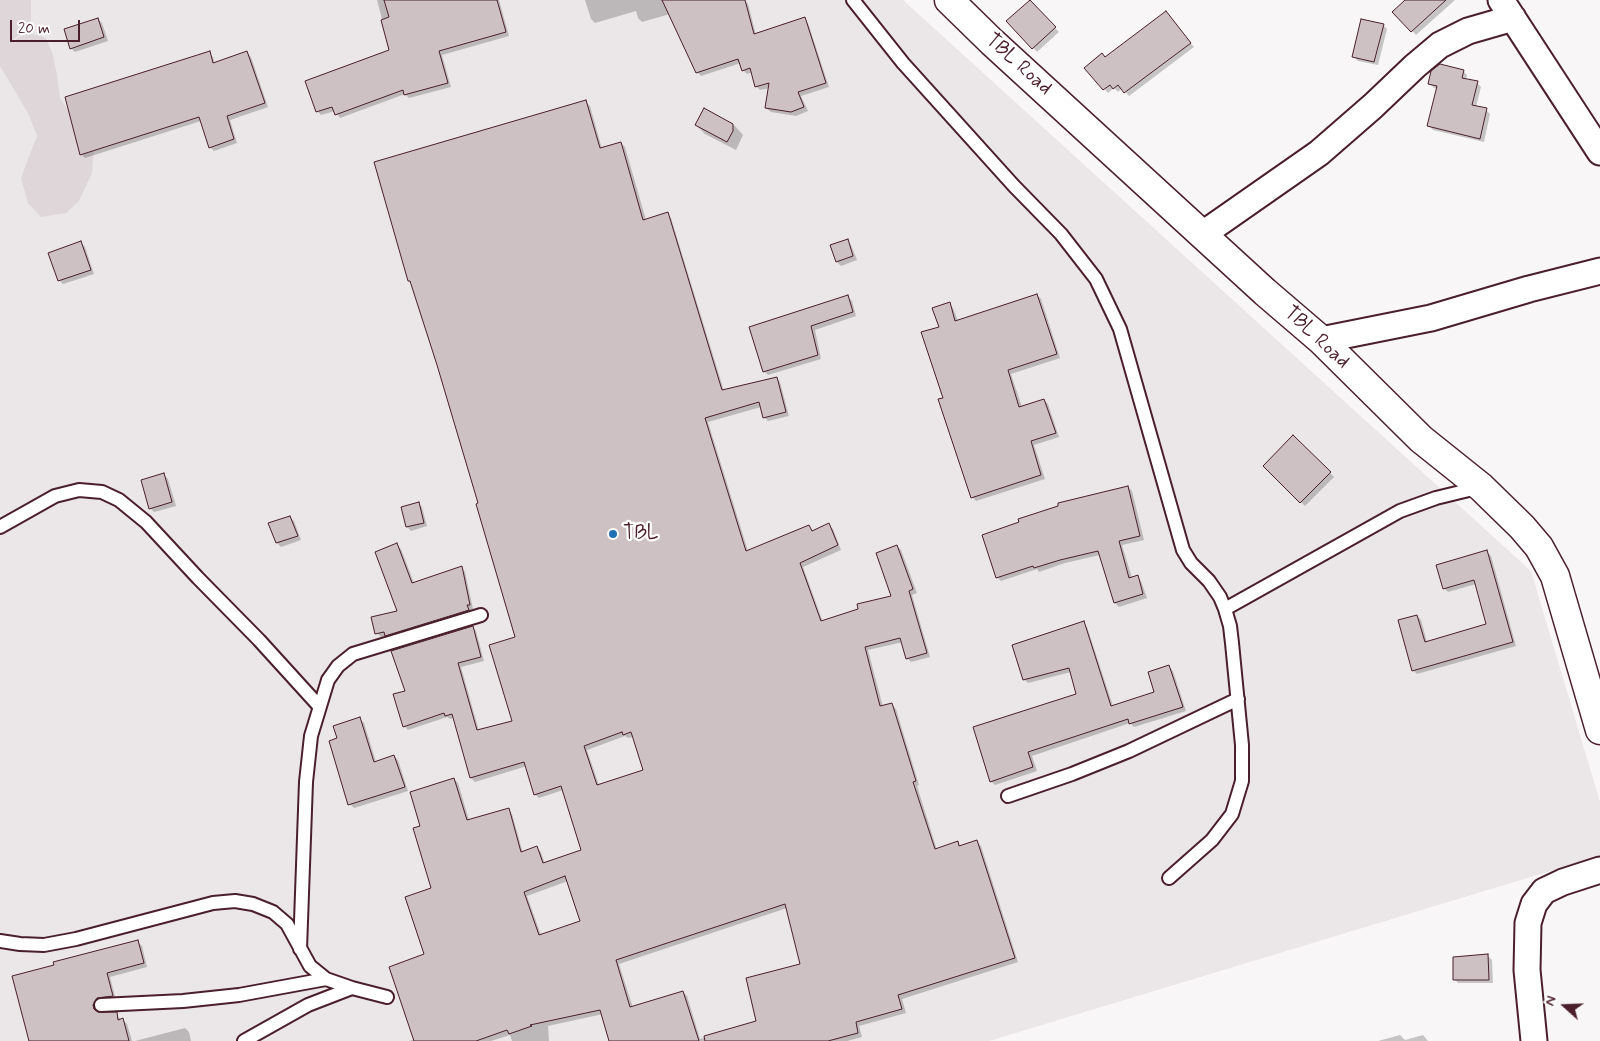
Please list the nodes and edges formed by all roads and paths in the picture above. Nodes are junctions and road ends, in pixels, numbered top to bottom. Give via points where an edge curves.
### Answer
1 (853, 0) edge
2 (949, 0) edge
3 (1507, 9) edge
4 (1600, 152) edge
5 (1203, 234) junction
6 (1600, 271) edge
7 (1321, 340) junction
8 (1481, 487) junction
9 (0, 527) edge
10 (1225, 609) junction
11 (481, 615) dead end
12 (1238, 699) junction
13 (319, 706) junction
14 (1600, 730) edge
15 (1008, 796) dead end
16 (1600, 870) edge
17 (1169, 878) dead end
18 (0, 941) edge
19 (300, 950) junction
20 (326, 979) junction
21 (352, 988) junction
22 (387, 998) dead end
23 (101, 1005) dead end
24 (244, 1041) edge
25 (1534, 1041) edge

1 - 10 lane via 903,63 1061,234 1096,279 1120,329 1183,550 1209,581
2 - 5 street, TBL Road
3 - 4 street
3 - 5 street via 1440,45 1319,153
5 - 7 street, TBL Road
6 - 7 street via 1431,318
7 - 8 street, TBL Road via 1421,439
8 - 10 lane via 1400,511
8 - 14 street, TBL Road via 1522,526 1556,576
9 - 13 lane via 55,496 79,490 102,492 120,500 146,522
10 - 12 lane via 1230,626
11 - 13 lane via 353,654 328,680
12 - 15 lane via 1129,751
12 - 17 lane via 1242,781 1232,814 1212,840
13 - 19 lane via 311,736 306,782
16 - 25 street via 1556,885 1544,892 1534,904 1528,923 1527,970
18 - 19 lane via 44,945 213,903 235,901 274,912 287,924
19 - 20 lane via 310,966
20 - 21 lane
20 - 23 lane via 230,996
21 - 22 lane
21 - 24 lane via 308,1005

